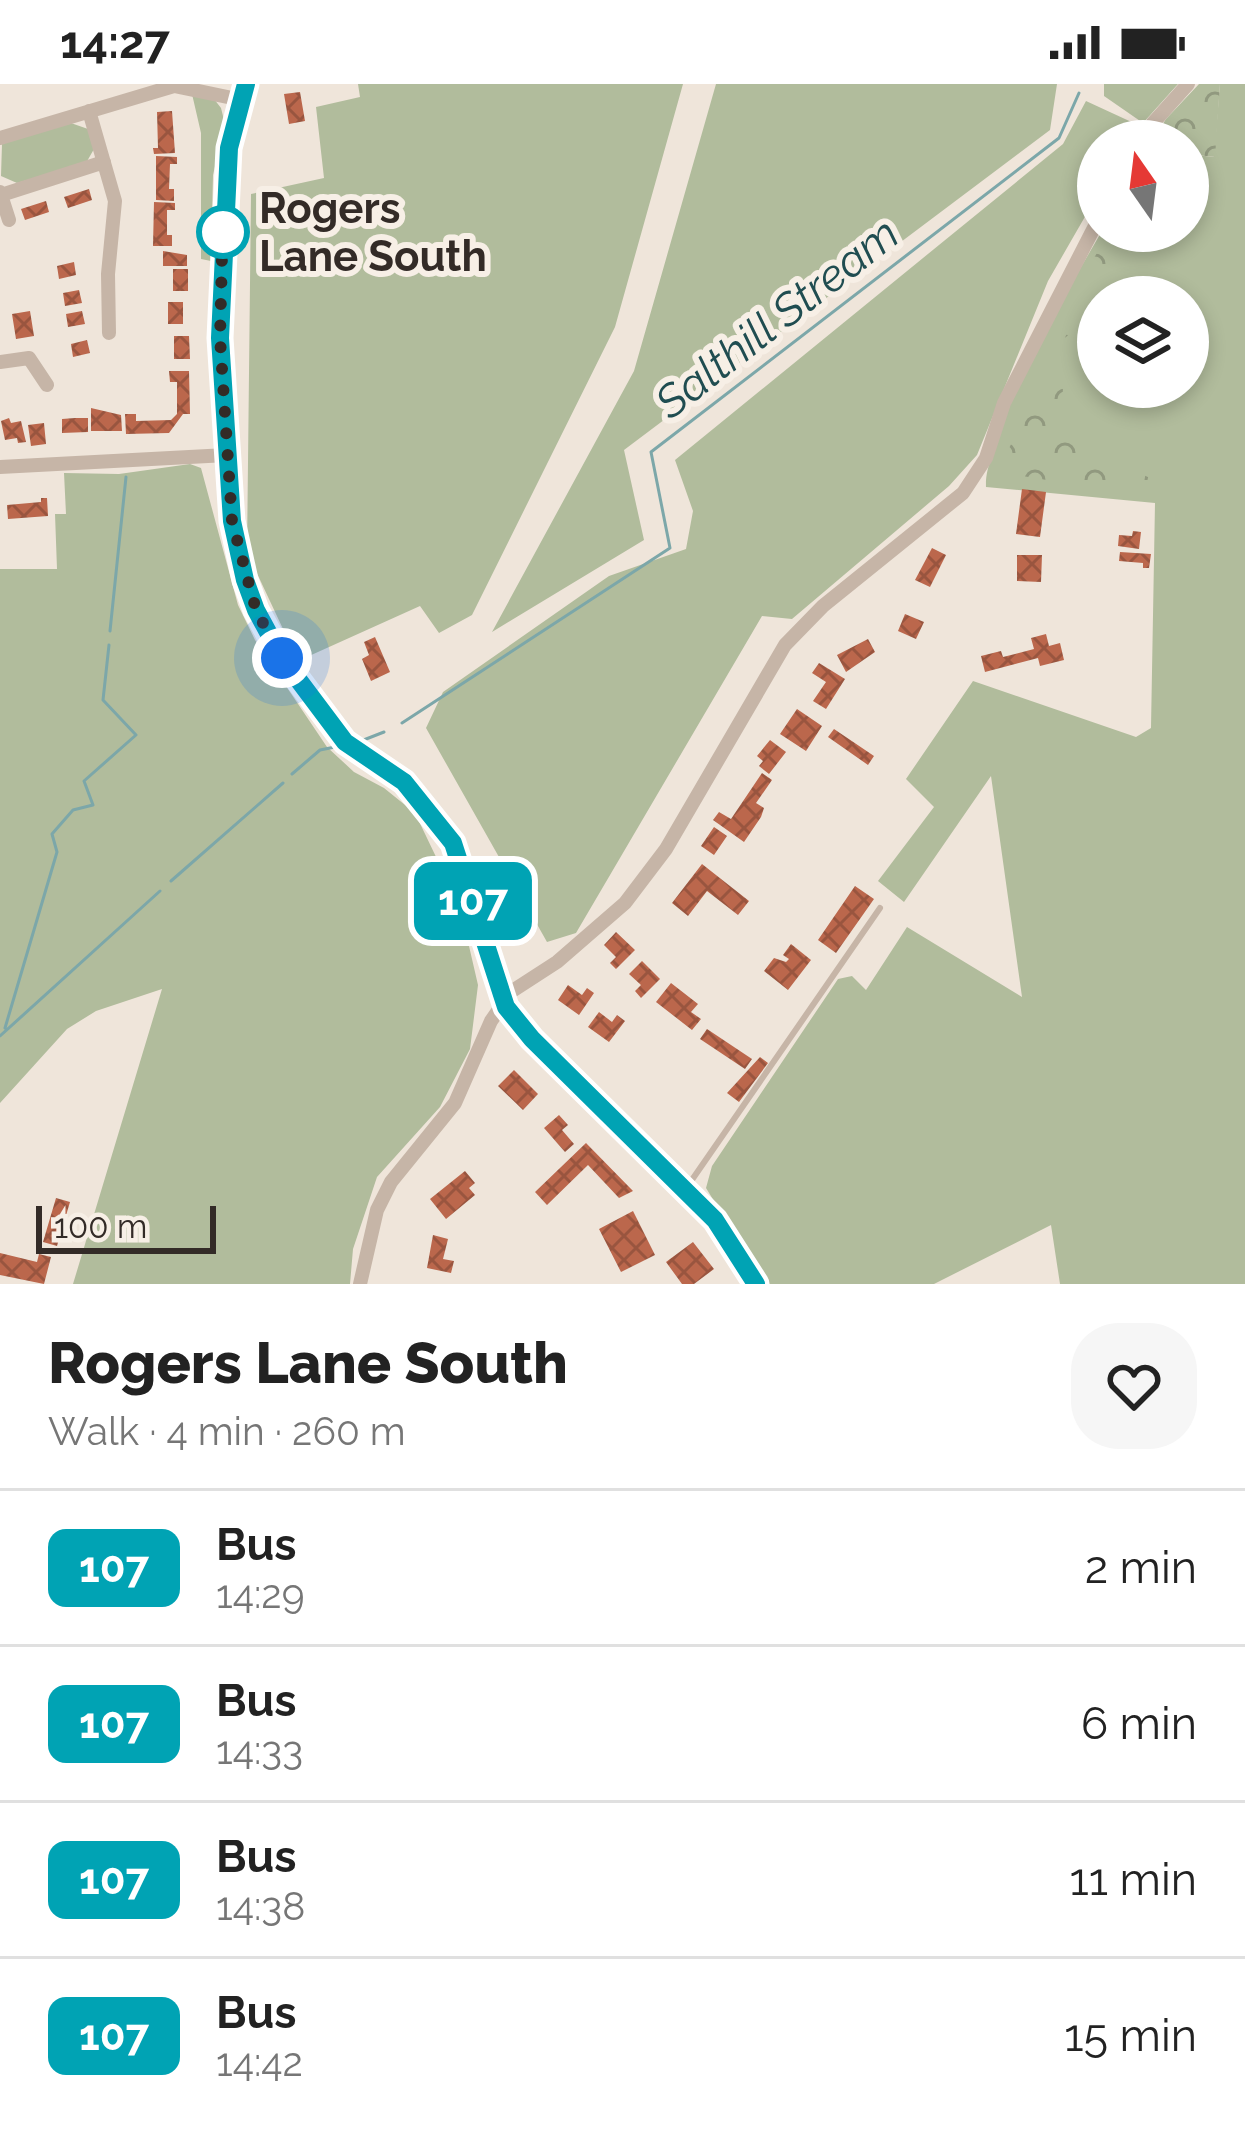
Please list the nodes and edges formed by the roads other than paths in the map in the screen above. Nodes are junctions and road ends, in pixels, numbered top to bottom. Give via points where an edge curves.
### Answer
1 (1188, 84) edge
2 (130, 90) edge
3 (244, 92) edge
4 (89, 111) junction
5 (1156, 120) edge
6 (0, 138) edge
7 (104, 162) junction
8 (0, 194) edge
9 (8, 220) dead end
10 (1081, 252) edge
11 (110, 333) dead end
12 (0, 362) edge
13 (47, 385) dead end
14 (227, 455) junction
15 (0, 467) edge
16 (880, 908) dead end
17 (505, 1002) junction
18 (686, 1190) junction
19 (360, 1284) edge
20 (756, 1284) edge

1 - 5 street
2 - 3 street
2 - 4 street
3 - 14 main road via 223,214
4 - 6 street
4 - 7 street
7 - 8 street
7 - 11 street via 115,201
8 - 9 street
10 - 17 street via 963,493 785,645 625,903
12 - 13 street via 29,358
14 - 15 street
14 - 17 main road via 236,546 256,610 345,742 404,782 453,843
16 - 18 lane
17 - 18 main road via 532,1039
17 - 19 street via 455,1103 391,1182
18 - 20 main road

